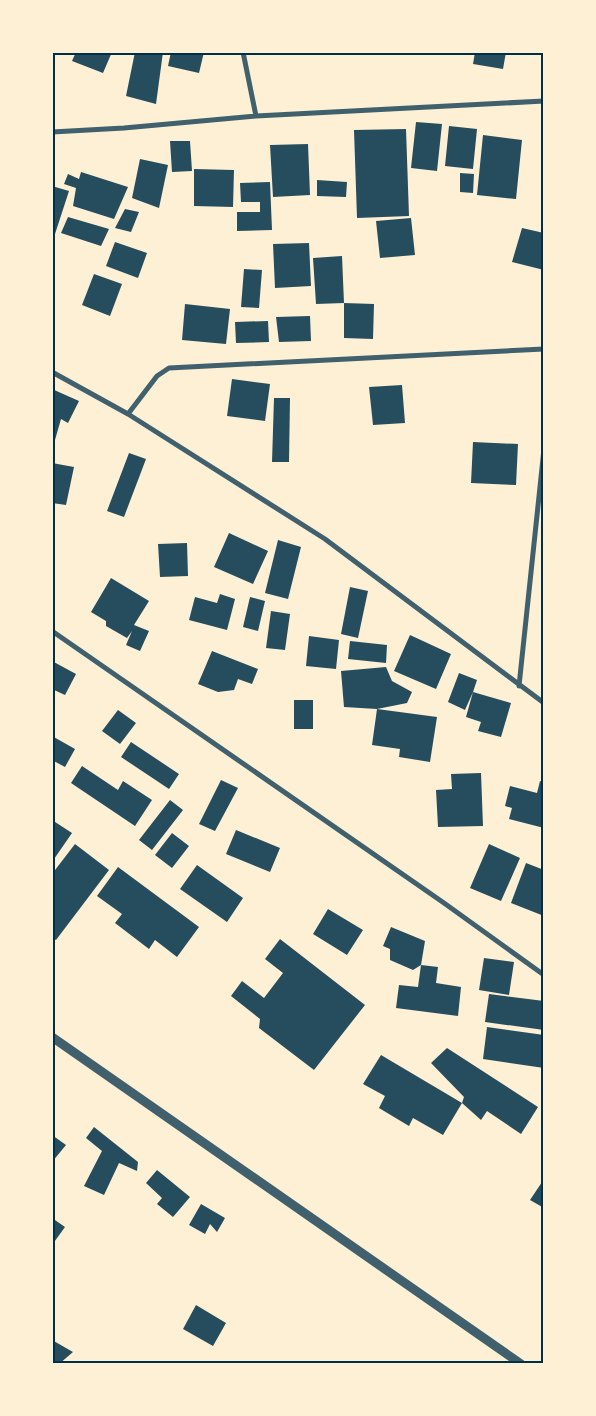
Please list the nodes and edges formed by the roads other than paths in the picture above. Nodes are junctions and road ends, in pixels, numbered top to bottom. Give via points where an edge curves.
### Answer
1 (243, 52) edge
2 (544, 101) edge
3 (256, 116) junction
4 (52, 132) edge
5 (544, 349) edge
6 (52, 372) edge
7 (128, 414) junction
8 (544, 448) edge
9 (52, 632) edge
10 (519, 686) junction
11 (544, 703) edge
12 (544, 975) edge
13 (52, 1036) edge
14 (521, 1364) edge

1 - 3 street
2 - 3 street
3 - 4 street
5 - 7 street via 169,368 157,376
6 - 7 street
7 - 10 street via 325,539
8 - 10 street
9 - 12 street
10 - 11 street
13 - 14 street

